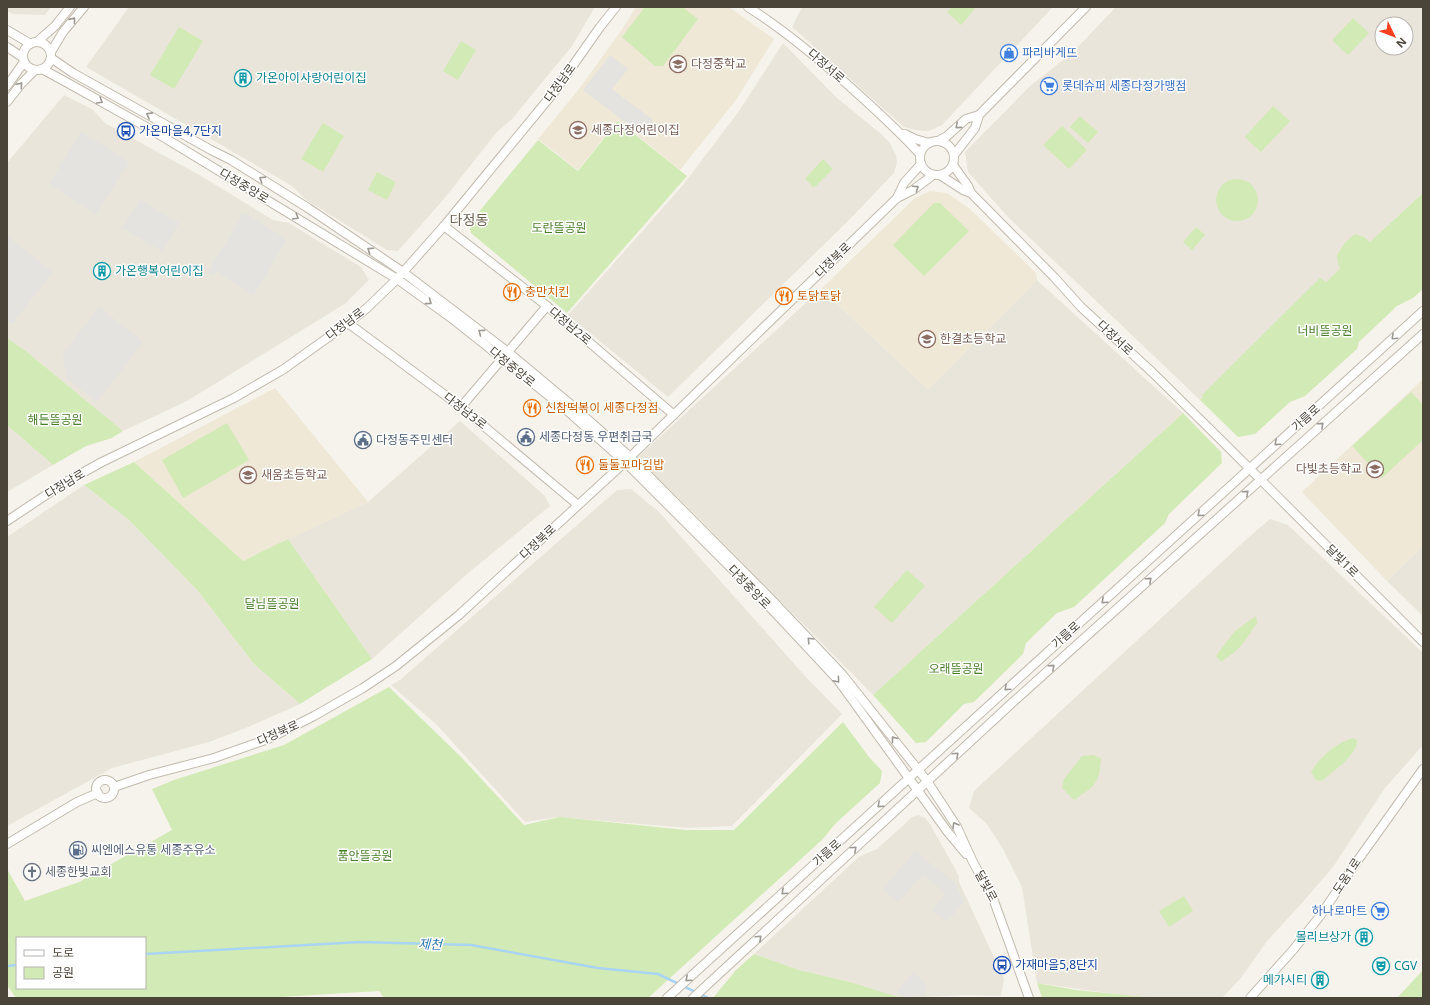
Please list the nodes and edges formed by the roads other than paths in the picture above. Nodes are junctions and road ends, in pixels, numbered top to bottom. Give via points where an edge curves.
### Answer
1 (70, 7) edge
2 (84, 7) edge
3 (610, 7) edge
4 (616, 7) edge
5 (748, 7) edge
6 (1086, 7) edge
7 (600, 27) junction
8 (7, 30) edge
9 (33, 42) junction
10 (7, 47) edge
11 (51, 55) junction
12 (23, 60) junction
13 (38, 70) junction
14 (7, 86) edge
15 (7, 102) edge
16 (979, 115) junction
17 (899, 131) junction
18 (938, 141) junction
19 (929, 143) junction
20 (920, 154) junction
21 (954, 155) junction
22 (921, 164) junction
23 (952, 165) junction
24 (937, 175) junction
25 (971, 193) junction
26 (897, 198) junction
27 (444, 226) junction
28 (400, 275) junction
29 (547, 306) junction
30 (1423, 311) edge
31 (348, 323) junction
32 (1423, 334) edge
33 (506, 356) junction
34 (461, 407) junction
35 (674, 415) junction
36 (627, 459) junction
37 (1250, 468) junction
38 (1261, 480) junction
39 (578, 505) junction
40 (7, 521) edge
41 (1423, 642) edge
42 (1423, 769) edge
43 (919, 770) junction
44 (909, 779) junction
45 (928, 781) junction
46 (114, 787) junction
47 (918, 790) junction
48 (98, 793) junction
49 (7, 844) edge
50 (972, 860) junction
51 (667, 998) edge
52 (693, 998) edge
53 (1029, 998) edge
54 (1250, 998) edge

1 - 9 street via 55,26
11 -> 2 street via 63,32
3 - 7 street
4 - 7 street
5 - 17 street, 다정서로 via 799,42
6 - 16 street
7 - 27 street, 다정남로 via 555,91
8 - 9 street
9 - 11 street via 48,46
9 - 12 street via 25,48
10 - 12 street
11 - 13 street via 48,65
28 -> 11 street, 다정중앙로 via 308,208 231,160 80,76
12 - 13 street via 28,68
12 - 14 street
15 -> 13 street via 21,84
13 -> 28 street, 다정중앙로 via 66,82 150,129
16 -> 18 street via 966,120
16 - 21 street via 974,128
17 - 19 street
17 - 20 street
18 - 19 street
18 - 21 street via 948,146
19 - 20 street
20 - 22 street
21 - 23 street
22 - 24 street via 923,169
22 - 26 street via 904,183
23 - 24 street via 950,170
23 - 25 street
24 - 25 street
26 -> 24 street
25 - 37 street, 다정서로 via 1081,307
26 - 35 street, 다정북로
27 - 28 street, 다정남로
27 - 29 street, 다정남2로
28 - 31 street, 다정남로
28 - 33 street, 다정중앙로
29 - 33 street
29 - 35 street, 다정남2로
30 -> 37 street, 가름로
31 - 34 street, 다정남3로
31 - 40 street, 다정남로 via 284,369 234,398 64,483
38 -> 32 street, 가름로
33 - 34 street
33 - 36 street, 다정중앙로 via 568,402
34 - 39 street, 다정남3로
35 - 36 street, 다정북로
36 - 39 street, 다정북로
43 -> 36 street, 다정중앙로 via 842,674 770,598
36 -> 44 street, 다정중앙로 via 838,680
37 - 38 street, 다정서로
37 -> 43 street, 가름로
38 - 41 street, 달빛1로
45 -> 38 street, 가름로
39 - 46 street, 다정북로 via 459,615 396,666 363,688 268,739 214,758
42 - 54 street, 도움1로 via 1320,916
43 - 44 street, 가름로
43 - 45 street, 다정중앙로
44 - 47 street, 다정중앙로
44 -> 51 street, 가름로
45 - 47 street, 가름로
50 -> 45 street, 달빛로 via 956,827
46 - 48 street via 112,794 107,797 102,797
46 - 48 street via 108,780 99,782 96,788
47 - 50 street, 다정중앙로 via 947,831
52 -> 47 street, 가름로
48 - 49 street via 77,802
50 - 53 street, 달빛로 via 994,901

